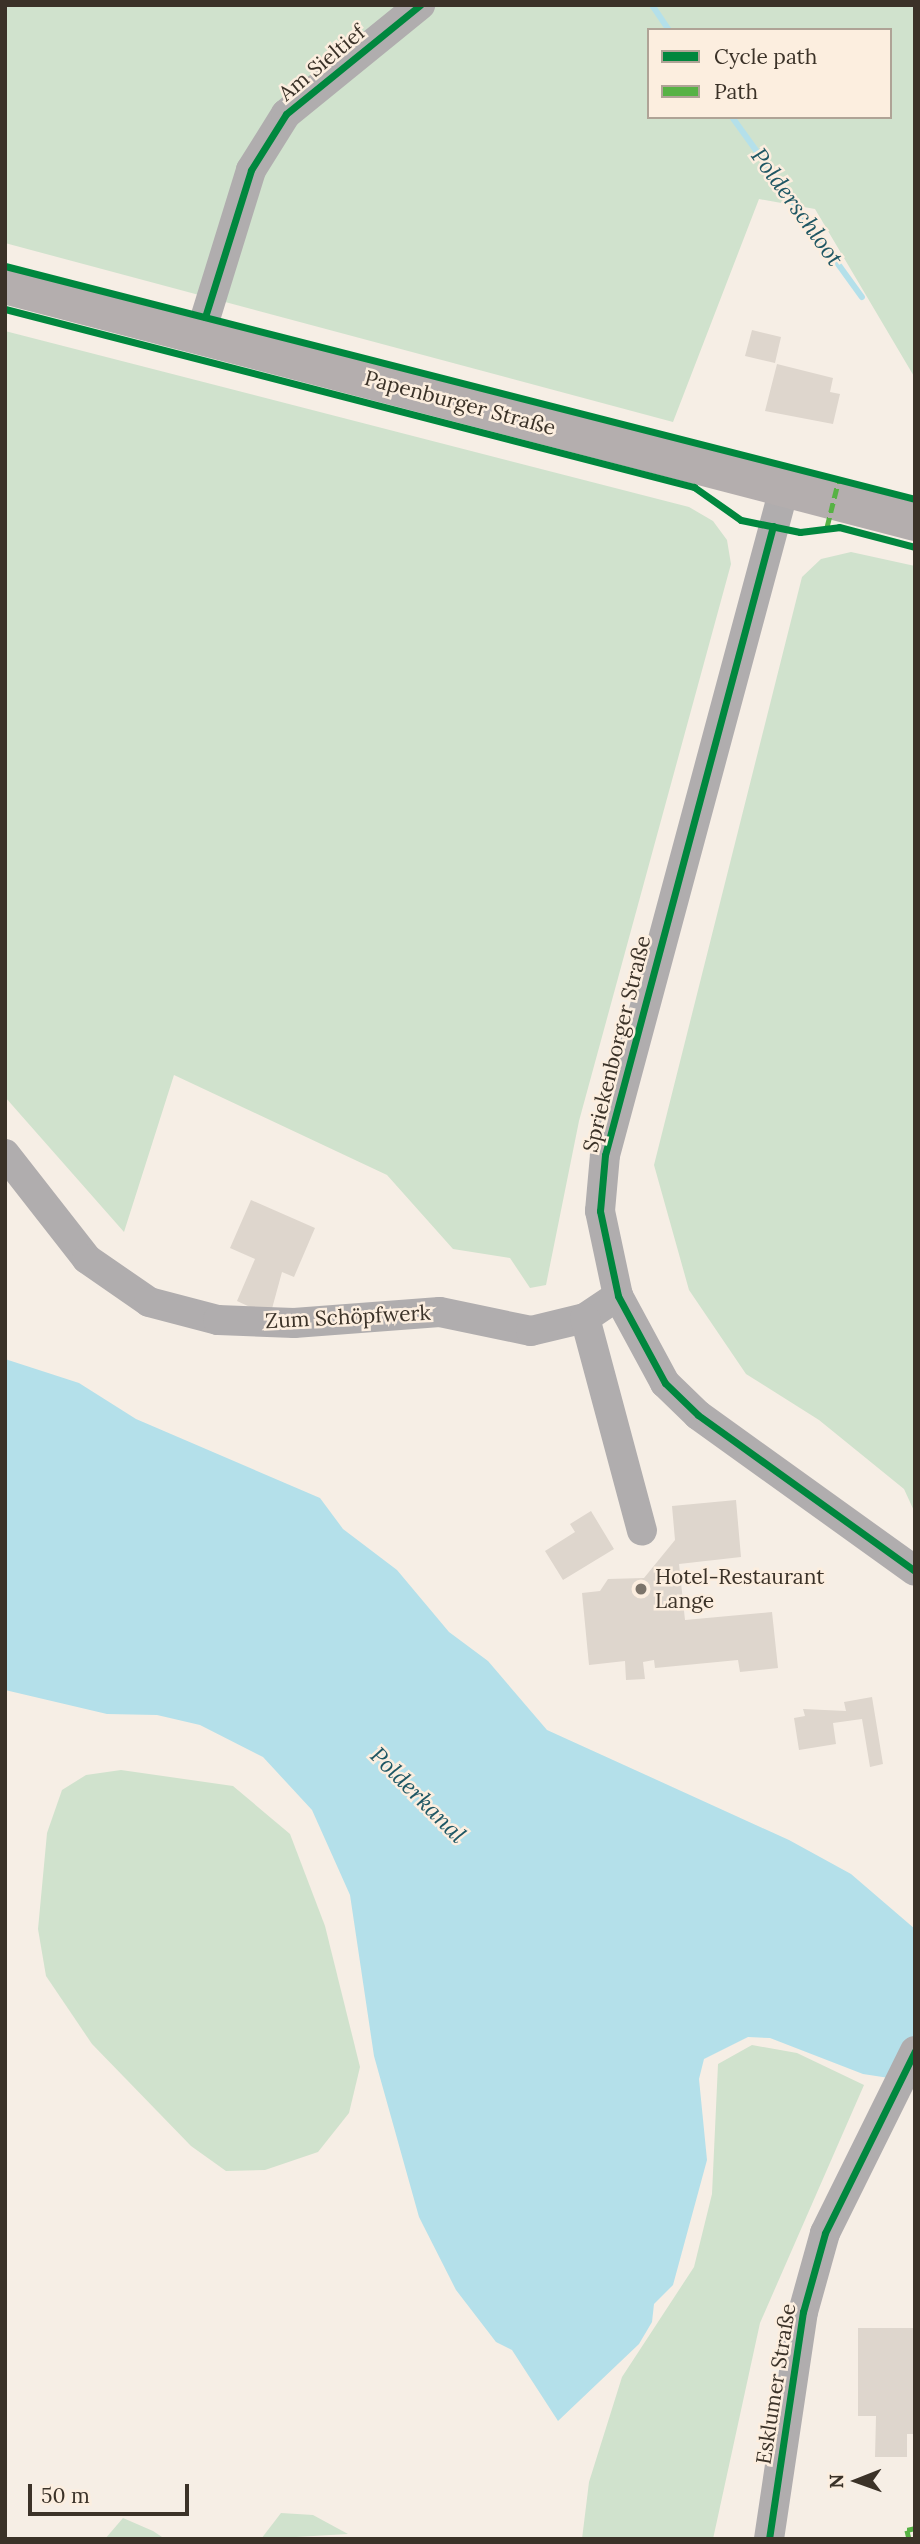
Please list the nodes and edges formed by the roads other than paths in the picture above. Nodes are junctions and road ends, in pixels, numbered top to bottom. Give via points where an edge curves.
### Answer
1 (420, 5) edge
2 (5, 285) edge
3 (200, 335) junction
4 (784, 489) junction
5 (915, 522) edge
6 (5, 1154) edge
7 (618, 1296) junction
8 (585, 1318) junction
9 (642, 1530) dead end
10 (915, 1571) edge
11 (915, 2051) edge
12 (769, 2539) edge

1 - 3 street, Am Sieltief via 286,114 251,170
2 - 3 main road, Papenburger Straße
3 - 4 main road, Papenburger Straße
4 - 5 main road, Papenburger Straße
4 - 7 street, Spriekenborger Straße via 605,1155 600,1211
6 - 8 street, Zum Schöpfwerk via 87,1259 149,1302 218,1320 294,1323 440,1312 531,1331
7 - 8 street, Zum Schöpfwerk
7 - 10 street, Spriekenborger Straße via 645,1353 680,1400
8 - 9 street
11 - 12 street, Esklumer Straße via 825,2232 803,2312

